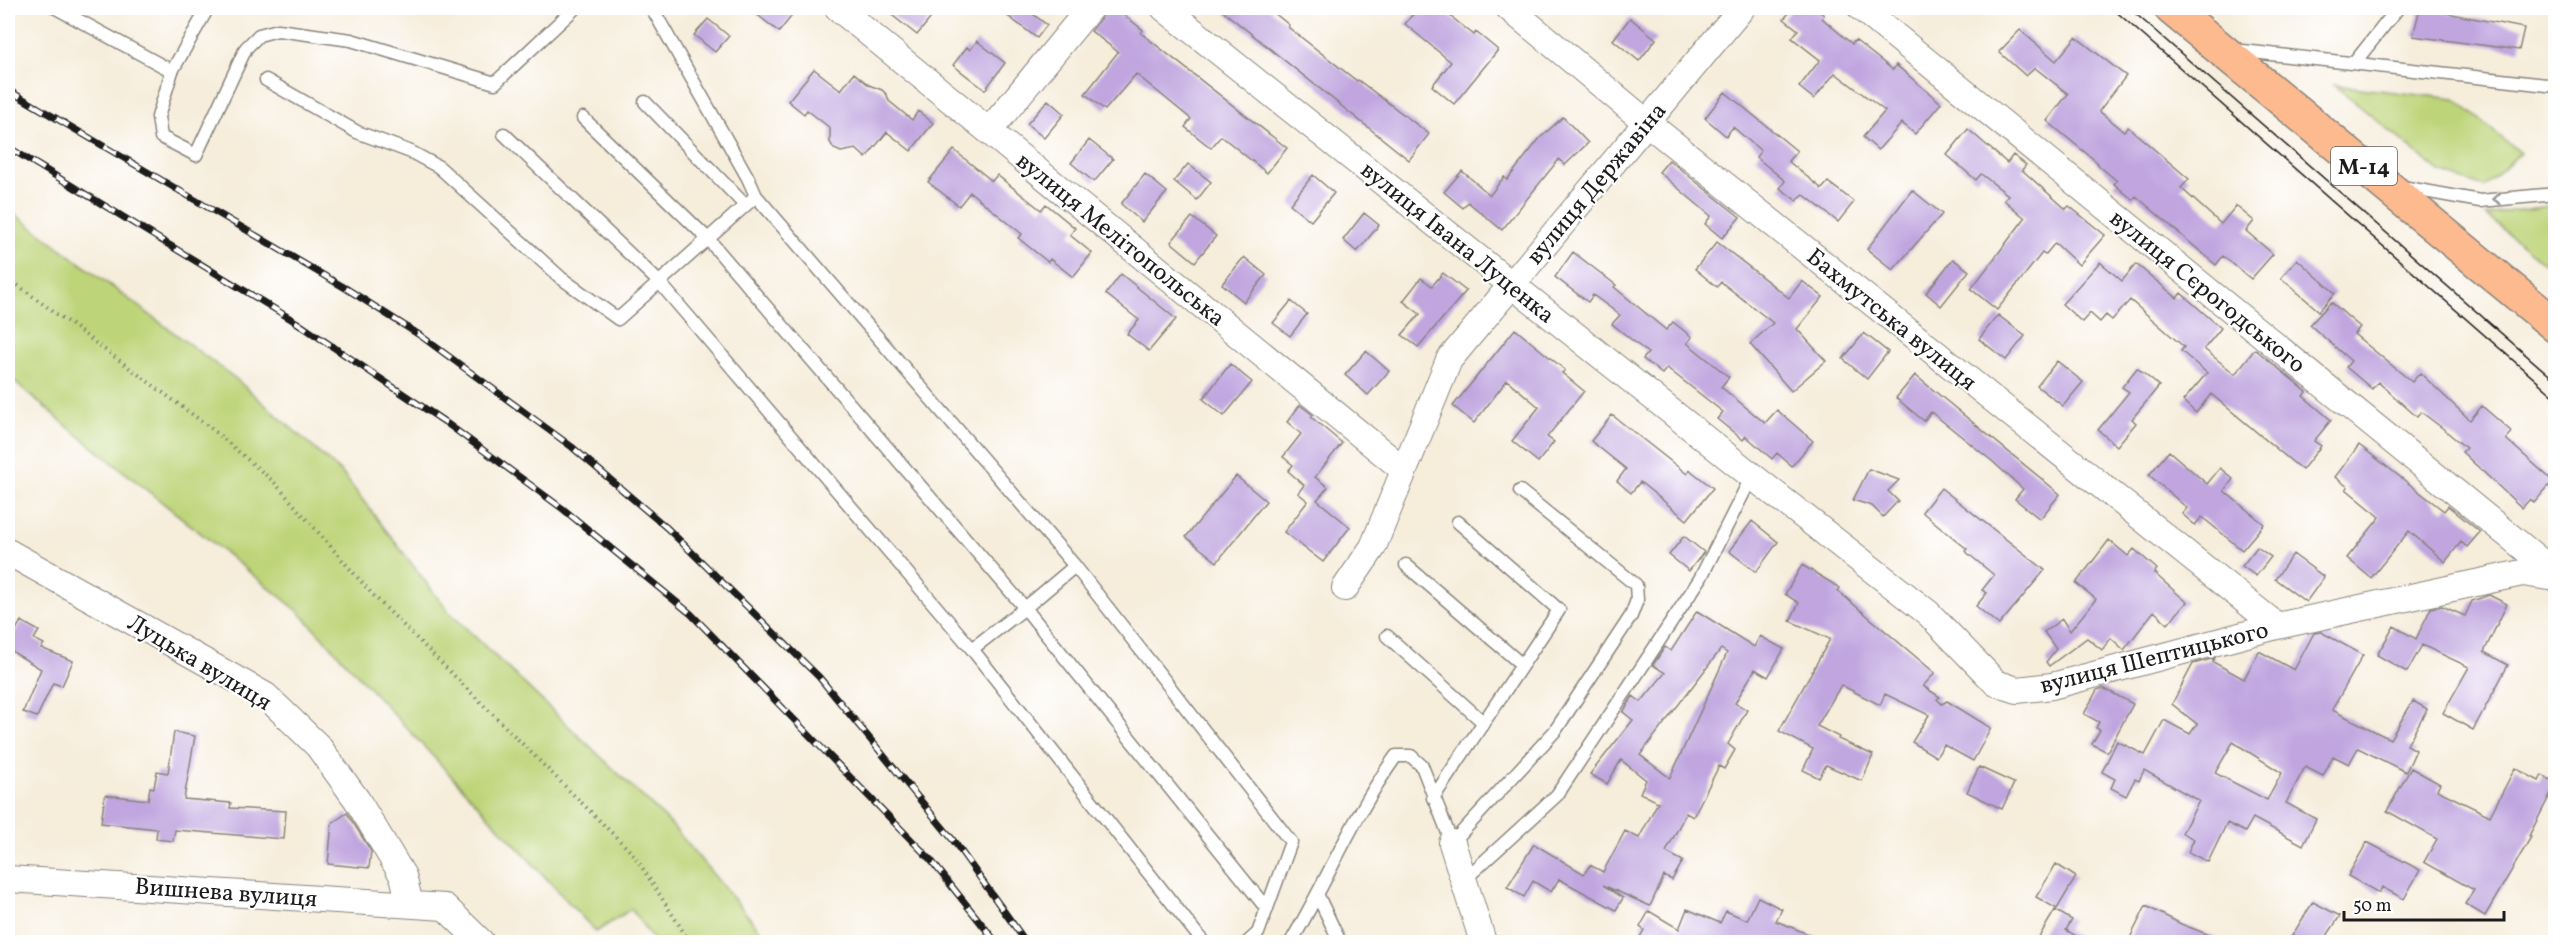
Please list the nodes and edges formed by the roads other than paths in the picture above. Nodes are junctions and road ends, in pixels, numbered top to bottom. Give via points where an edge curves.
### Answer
1 (56, 8) edge
2 (194, 8) edge
3 (575, 8) edge
4 (652, 8) edge
5 (838, 8) edge
6 (1090, 8) edge
7 (1164, 8) edge
8 (1509, 8) edge
9 (1742, 8) edge
10 (1861, 8) edge
11 (2171, 8) edge
12 (2398, 8) edge
13 (2220, 49) junction
14 (2355, 62) junction
15 (172, 71) junction
16 (266, 80) dead end
17 (2556, 86) edge
18 (645, 102) dead end
19 (583, 118) dead end
20 (1646, 123) junction
21 (990, 131) junction
22 (504, 134) dead end
23 (2386, 184) junction
24 (2556, 194) edge
25 (756, 196) junction
26 (745, 205) junction
27 (708, 239) junction
28 (660, 283) junction
29 (1512, 284) junction
30 (2556, 326) edge
31 (1404, 470) junction
32 (1752, 476) junction
33 (1520, 491) dead end
34 (1458, 522) dead end
35 (8, 552) edge
36 (1407, 565) dead end
37 (1075, 566) junction
38 (2556, 576) edge
39 (1345, 588) dead end
40 (1025, 608) junction
41 (2277, 626) junction
42 (1387, 636) dead end
43 (972, 649) junction
44 (1521, 664) junction
45 (1483, 722) junction
46 (1433, 798) junction
47 (1452, 843) junction
48 (8, 879) edge
49 (1465, 879) junction
50 (1318, 896) junction
51 (410, 904) junction
52 (1267, 909) junction
53 (481, 942) edge
54 (1203, 942) edge
55 (1248, 942) edge
56 (1291, 942) edge
57 (1340, 942) edge
58 (1483, 942) edge

1 - 15 lane
2 - 15 lane via 205,13
3 - 15 lane via 495,83 351,40 278,30 259,35 246,48 196,156 161,137 158,117
4 - 25 lane
5 - 21 street, вулиця Мелітопольська
6 - 21 street
7 - 29 street, вулиця Івана Луценка
8 - 20 street, Бахмутська вулиця
9 - 20 street, вулиця Державіна
10 - 38 street, вулиця Сєрогодського
11 - 13 main road, М-14
12 - 14 lane
13 - 14 lane
13 - 23 main road, М-14
14 - 17 lane
16 - 28 lane via 357,132 439,167 561,278 618,320
18 - 26 lane
19 - 27 lane
20 - 29 street, вулиця Державіна
20 - 41 street, Бахмутська вулиця
21 - 31 street, вулиця Мелітопольська
22 - 28 lane
24 -> 23 lane via 2480,201
23 - 30 main road, М-14
25 - 26 lane
25 - 37 lane
26 - 27 lane
27 - 28 lane
27 - 40 lane
28 - 43 lane
29 - 31 street, вулиця Державіна via 1449,360
29 - 32 street, вулиця Івана Луценка
31 - 39 street, вулиця Державіна via 1373,547
32 - 41 street, вулиця Шептицького via 1928,612 1986,674 2007,689 2052,686
32 - 49 lane via 1700,579 1557,795
33 - 47 lane via 1636,585 1637,600 1631,616 1555,731
34 - 44 lane via 1558,610
35 - 51 street, Луцька вулиця via 266,696 318,746 357,800 403,876
36 - 44 lane
37 - 40 lane
37 - 52 lane via 1291,842
38 - 41 street, вулиця Шептицького via 2522,573
40 - 43 lane
40 - 52 lane
42 - 45 lane
43 - 54 lane
44 - 45 lane
45 - 46 lane
46 - 47 lane
46 - 50 lane via 1422,766 1411,756 1396,756 1360,810
47 - 49 street
48 - 51 street, Вишнева вулиця
49 - 58 street
50 - 56 lane
50 - 57 lane
51 - 53 street, Вишнева вулиця via 445,907
52 - 55 lane via 1258,933

